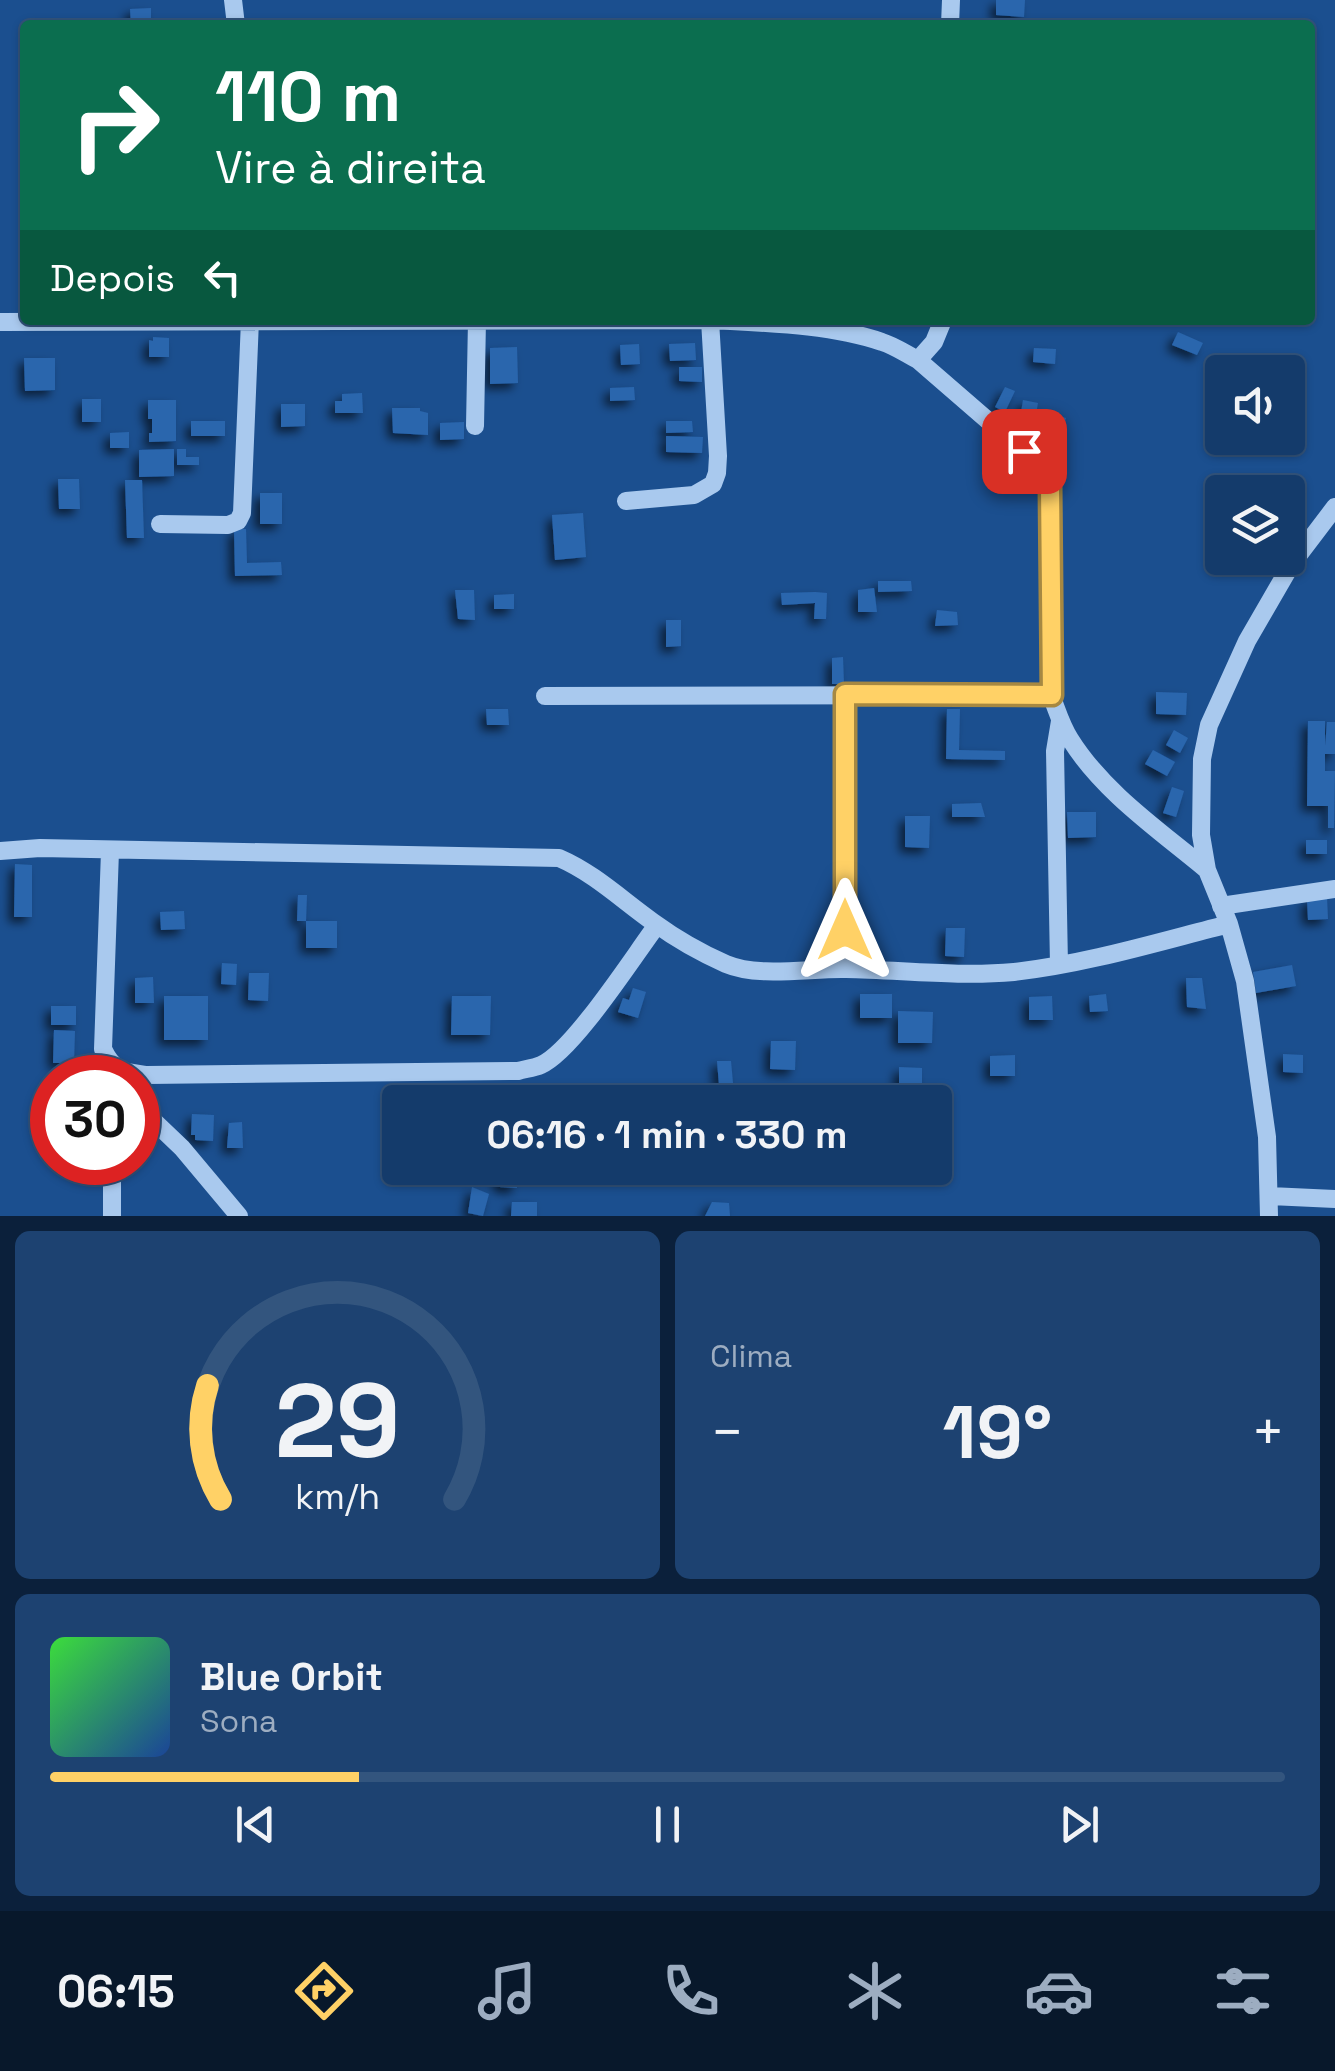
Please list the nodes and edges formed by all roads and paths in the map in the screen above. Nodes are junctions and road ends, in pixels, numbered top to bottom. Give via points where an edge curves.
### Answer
1 (250, 325) edge
2 (477, 325) edge
3 (710, 325) edge
4 (778, 325) edge
5 (941, 325) edge
6 (918, 360) junction
7 (475, 426) dead end
8 (626, 501) dead end
9 (1335, 507) edge
10 (160, 524) dead end
11 (845, 694) junction
12 (1052, 695) junction
13 (544, 696) dead end
14 (1060, 720) junction
15 (0, 851) edge
16 (110, 851) junction
17 (1206, 870) junction
18 (1335, 889) edge
19 (1221, 906) junction
20 (657, 924) junction
21 (1229, 924) junction
22 (1059, 966) junction
23 (845, 969) junction
24 (105, 1055) edge
25 (160, 1075) edge
26 (160, 1127) edge
27 (112, 1185) edge
28 (1268, 1196) junction
29 (1335, 1199) edge
30 (112, 1216) edge
31 (239, 1216) edge
32 (1269, 1216) edge

1 - 10 street via 242,514 228,524
2 - 7 street
3 - 8 street via 718,456 713,484 694,495
4 - 6 street via 858,335
5 - 6 street
6 - 12 street via 1044,471 1050,486
9 - 17 street via 1273,594 1209,725 1200,802
11 - 12 street
11 - 13 street
11 - 23 street
12 - 14 street
14 - 17 street via 1118,795
14 - 22 street
15 - 16 street
16 - 20 street via 559,858
16 - 24 street
17 - 19 street
18 - 19 street
19 - 21 street
20 - 23 street via 730,966
20 - 25 street via 579,1031 542,1065 518,1071
21 - 22 street
21 - 28 street via 1261,1082
22 - 23 street via 965,974
26 - 31 street
27 - 30 street
28 - 29 street
28 - 32 street

